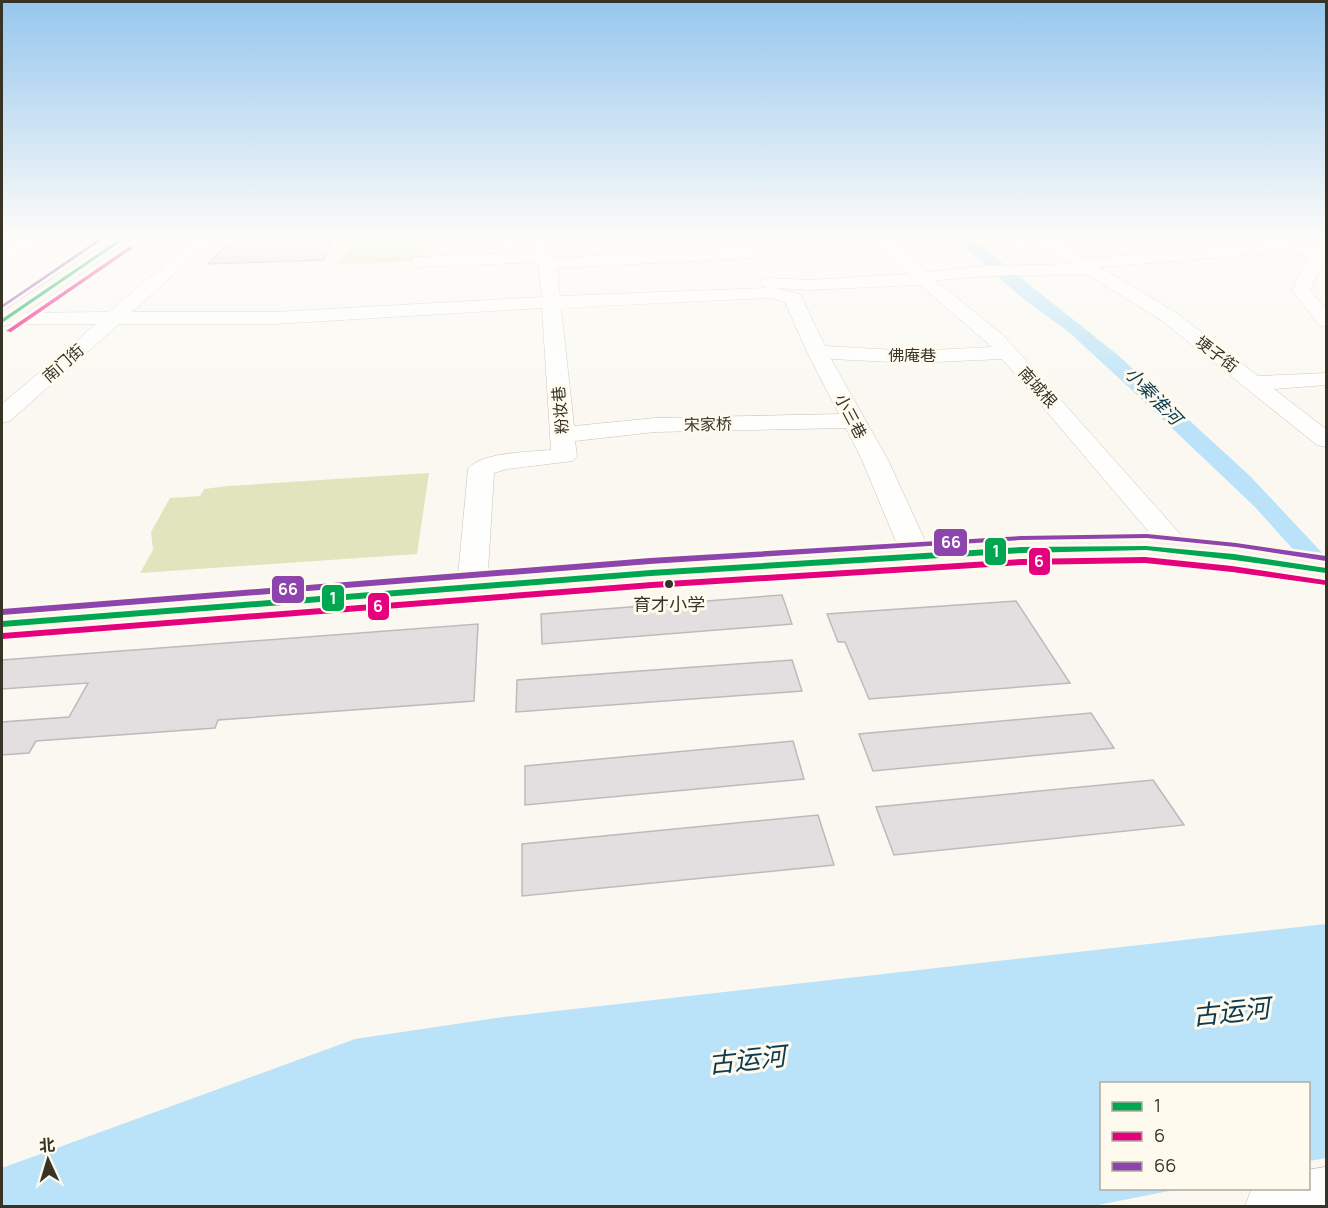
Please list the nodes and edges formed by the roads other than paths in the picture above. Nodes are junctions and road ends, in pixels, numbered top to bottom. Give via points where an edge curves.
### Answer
1 (35, 294) edge
2 (38, 294) edge
3 (141, 294) edge
4 (550, 294) edge
5 (669, 294) edge
6 (783, 294) edge
7 (942, 294) edge
8 (1132, 294) edge
9 (1305, 294) edge
10 (551, 302) junction
11 (3, 317) edge
12 (113, 319) junction
13 (1326, 321) edge
14 (817, 352) junction
15 (1007, 352) junction
16 (1326, 379) edge
17 (1256, 383) junction
18 (2, 416) edge
19 (854, 421) junction
20 (562, 435) junction
21 (1326, 440) edge
22 (1180, 551) junction
23 (917, 556) junction
24 (1321, 576) edge
25 (472, 587) junction
26 (2, 624) edge
27 (2, 636) edge
28 (1326, 1195) edge
29 (1273, 1206) edge

1 - 11 main road
2 - 11 main road
3 - 12 street, 南门街
4 - 10 street, 粉妆巷
5 - 10 street
6 - 14 street, 小三巷 via 792,298
7 - 15 street, 南城根
8 - 17 street, 埂子街 via 1168,316
9 - 13 street
10 - 12 street via 275,318
10 - 20 street, 粉妆巷
11 - 12 street
12 - 18 street, 南门街
14 - 15 street, 佛庵巷 via 913,357
14 - 19 street, 小三巷
15 - 22 street, 南城根
16 - 17 street
17 - 21 street, 埂子街
19 - 20 street, 宋家桥 via 655,425
19 - 23 street, 小三巷
20 - 25 street, 粉妆巷 via 564,456 504,462 481,470
22 - 23 main road via 1045,549
22 - 24 main road
23 - 25 main road
24 - 27 main road via 1144,562 1029,561
25 - 26 main road
28 - 29 street

